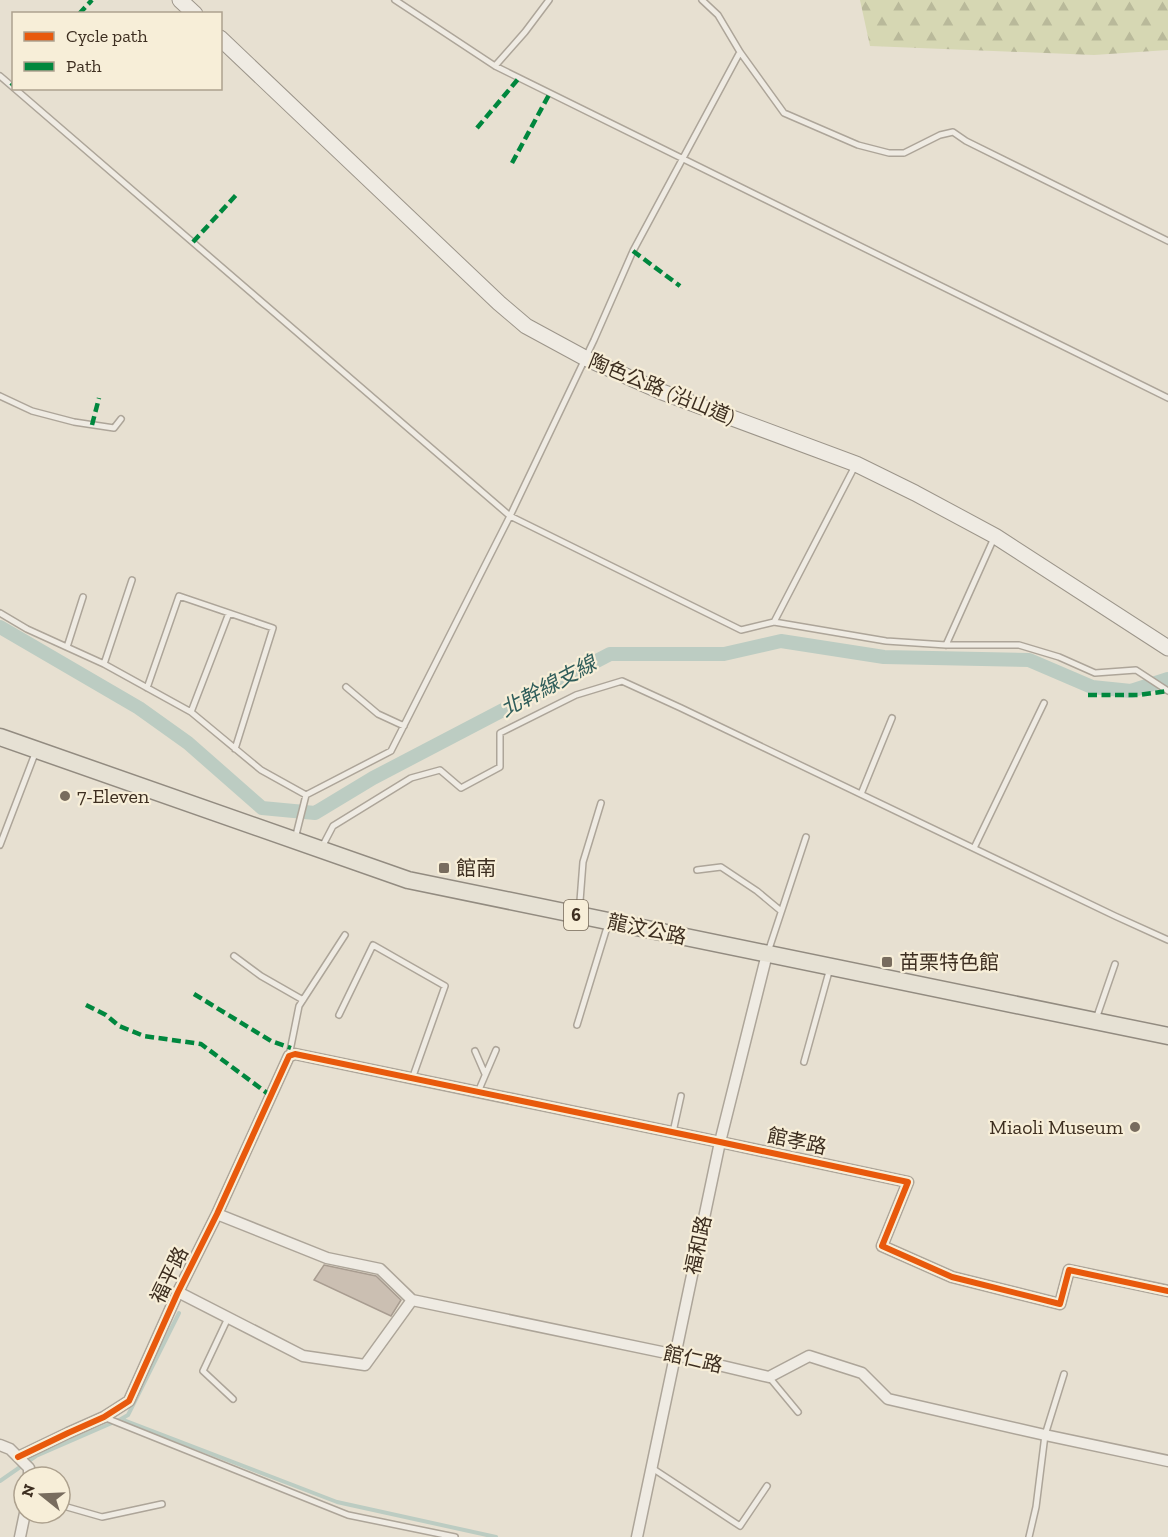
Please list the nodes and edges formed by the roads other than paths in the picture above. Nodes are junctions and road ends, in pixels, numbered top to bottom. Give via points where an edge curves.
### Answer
1 (180, 0) edge
2 (395, 0) edge
3 (549, 0) edge
4 (702, 0) edge
5 (193, 12) edge
6 (222, 40) edge
7 (740, 52) junction
8 (495, 66) junction
9 (0, 76) edge
10 (12, 86) edge
11 (16, 90) edge
12 (682, 158) junction
13 (1168, 241) edge
14 (585, 358) junction
15 (0, 396) edge
16 (1168, 398) edge
17 (121, 419) dead end
18 (856, 464) junction
19 (510, 516) junction
20 (995, 536) junction
21 (132, 580) dead end
22 (83, 597) dead end
23 (0, 613) edge
24 (229, 613) junction
25 (774, 622) junction
26 (946, 645) junction
27 (67, 647) junction
28 (1168, 648) edge
29 (104, 664) junction
30 (346, 687) dead end
31 (147, 688) junction
32 (1167, 690) edge
33 (1044, 703) dead end
34 (190, 712) junction
35 (892, 718) dead end
36 (404, 726) junction
37 (0, 737) edge
38 (235, 749) junction
39 (36, 751) junction
40 (861, 794) junction
41 (306, 795) junction
42 (601, 803) dead end
43 (806, 837) dead end
44 (294, 841) junction
45 (0, 845) edge
46 (974, 848) junction
47 (320, 850) junction
48 (697, 870) dead end
49 (782, 912) junction
50 (579, 915) junction
51 (609, 922) junction
52 (345, 935) dead end
53 (1168, 940) edge
54 (767, 954) junction
55 (234, 956) dead end
56 (1114, 964) dead end
57 (831, 967) junction
58 (303, 1000) junction
59 (339, 1015) dead end
60 (1095, 1021) junction
61 (577, 1025) dead end
62 (1168, 1036) edge
63 (496, 1050) dead end
64 (475, 1051) dead end
65 (292, 1055) junction
66 (804, 1062) dead end
67 (485, 1074) junction
68 (412, 1078) junction
69 (478, 1092) junction
70 (681, 1096) dead end
71 (673, 1132) junction
72 (720, 1142) junction
73 (217, 1214) junction
74 (178, 1292) junction
75 (1168, 1292) edge
76 (412, 1300) junction
77 (228, 1318) junction
78 (676, 1355) junction
79 (1064, 1374) dead end
80 (769, 1377) junction
81 (233, 1399) dead end
82 (798, 1412) dead end
83 (105, 1417) junction
84 (1045, 1435) junction
85 (0, 1445) edge
86 (18, 1457) junction
87 (1168, 1461) edge
88 (26, 1465) edge
89 (652, 1468) junction
90 (767, 1486) dead end
91 (162, 1504) dead end
92 (72, 1508) edge
93 (455, 1537) edge
94 (638, 1537) edge
95 (1029, 1537) edge

1 - 5 main road
2 - 8 lane
3 - 8 lane
4 - 7 lane via 718,15
6 - 14 main road, 陶色公路 (沿山道) via 499,303 526,326
7 - 12 lane
7 - 13 lane via 784,113 795,118 858,145 889,153 904,153 953,132
8 - 12 lane
9 - 10 lane
11 - 19 lane
12 - 14 lane via 633,251
12 - 16 lane
14 - 18 main road, 陶色公路 (沿山道) via 662,393
14 - 19 lane
15 - 17 lane via 32,411 74,422 114,428
18 - 20 main road, 陶色公路 (沿山道)
18 - 25 lane
19 - 25 lane via 741,630
19 - 36 lane
20 - 26 lane
20 - 28 main road, 陶色公路 (沿山道)
21 - 29 lane
22 - 27 lane
23 - 27 lane
24 - 31 lane via 179,596
24 - 34 lane
24 - 38 lane via 273,628
25 - 26 lane via 886,641
26 - 32 lane via 1019,645 1095,673 1136,670
27 - 29 lane
29 - 31 lane
30 - 36 lane via 378,714
31 - 34 lane
33 - 46 lane
34 - 38 lane
35 - 40 lane
36 - 41 lane via 391,751
37 - 39 main road, 龍汶公路 / 6
38 - 41 lane via 261,770
39 - 44 main road, 龍汶公路 / 6
39 - 45 lane
40 - 46 lane
40 - 47 lane via 622,681 576,695 500,733 500,767 461,788 440,770 411,778 333,826
41 - 44 lane
42 - 50 lane via 583,862
43 - 49 lane
44 - 47 main road, 龍汶公路 / 6
46 - 53 lane
47 - 50 main road, 龍汶公路 / 6 via 408,880
48 - 49 lane via 722,867
49 - 54 lane
50 - 51 main road, 龍汶公路 / 6
51 - 54 main road, 龍汶公路 / 6
51 - 61 lane
52 - 58 lane
54 - 57 main road, 龍汶公路 / 6
54 - 72 street, 福和路
55 - 58 lane
56 - 60 lane
57 - 60 main road, 龍汶公路 / 6
57 - 66 lane
58 - 65 lane
59 - 68 lane via 373,945 445,986
60 - 62 main road, 龍汶公路 / 6
63 - 67 lane
64 - 67 lane
65 - 68 street, 館孝路
65 - 73 street, 福平路
67 - 69 lane
68 - 69 street, 館孝路
69 - 71 street, 館孝路
70 - 71 lane
71 - 72 street, 館孝路
72 - 75 street, 館孝路 via 908,1182 882,1246 952,1277 1060,1304 1069,1270
72 - 78 street, 福和路
73 - 74 street, 福平路
73 - 76 street via 327,1258 380,1269
74 - 77 street
74 - 83 street, 福平路 via 129,1401
76 - 77 street via 365,1365 303,1356
76 - 78 street, 館仁路
77 - 81 lane via 203,1371
78 - 80 street, 館仁路
78 - 89 street, 福和路
79 - 84 lane
80 - 82 lane
80 - 84 street via 809,1356 862,1373 888,1399
83 - 86 street, 福平路
83 - 93 lane via 348,1515
84 - 87 street
84 - 95 lane
85 - 86 street
86 - 88 street
89 - 90 lane via 740,1526
89 - 94 street, 福和路
91 - 92 lane via 102,1517

